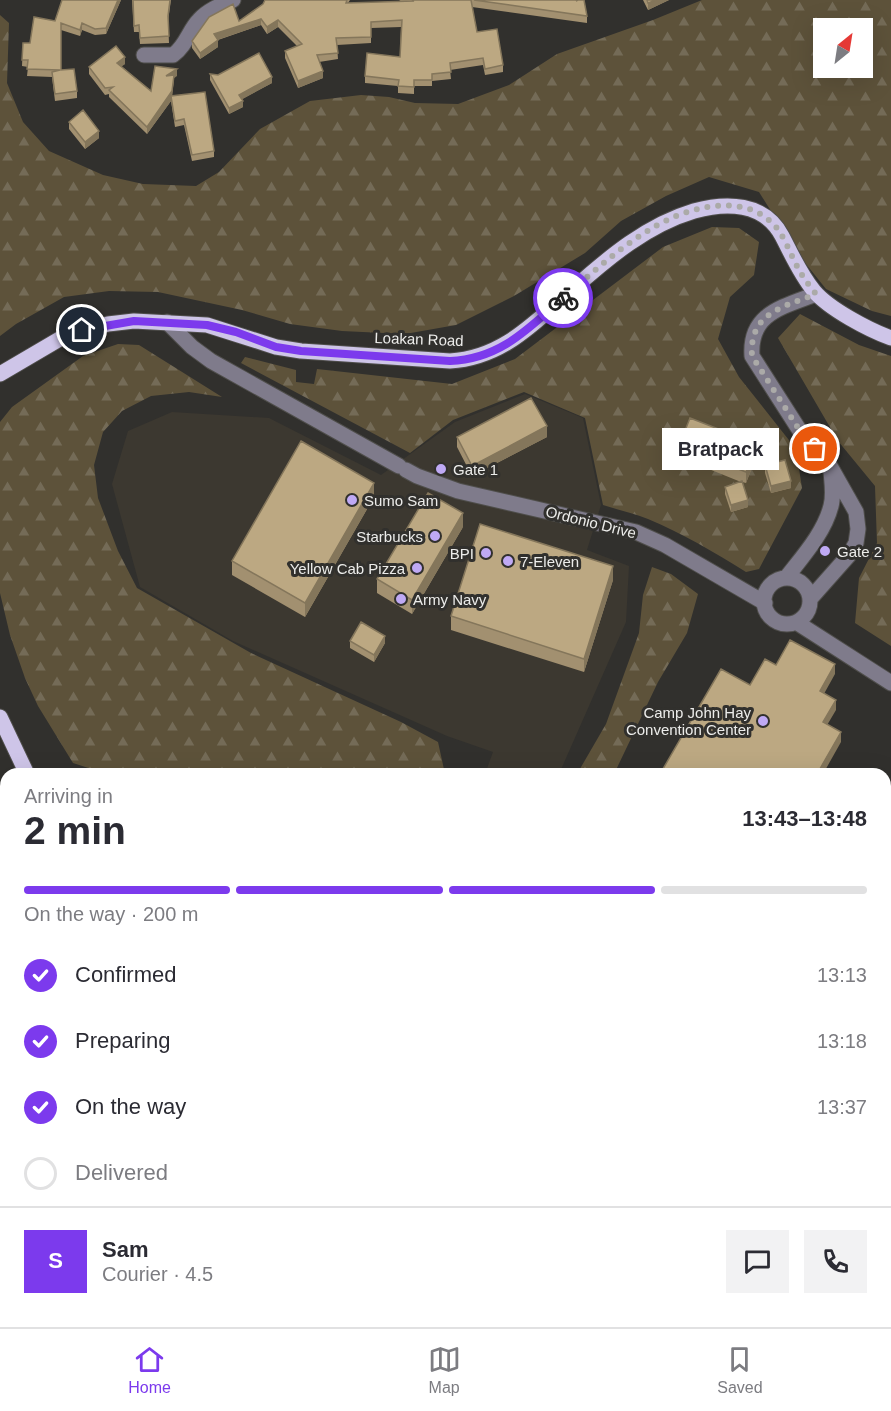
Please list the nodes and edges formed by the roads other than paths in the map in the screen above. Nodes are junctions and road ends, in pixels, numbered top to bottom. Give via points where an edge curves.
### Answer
1 (233, 0) edge
2 (144, 55) dead end
3 (816, 294) junction
4 (167, 322) junction
5 (891, 338) edge
6 (0, 374) edge
7 (830, 466) junction
8 (786, 578) junction
9 (810, 599) junction
10 (765, 603) junction
11 (796, 622) junction
12 (891, 683) edge
13 (0, 717) edge
14 (24, 768) edge

1 - 2 street via 199,20 173,55
3 - 4 main road, Loakan Road via 771,222 747,207 730,205 705,208 655,226 604,263 511,342 468,360 301,351 207,325
3 - 5 main road, Loakan Road via 861,325
3 - 7 street via 762,319 751,343 752,356 800,431
4 - 6 main road, Loakan Road via 134,321 82,330 36,351
4 - 10 street, Ordonio Drive via 211,360 417,476 458,491 636,532
7 - 8 street via 831,506 812,545
7 - 9 street via 856,512 856,543
8 - 9 street via 805,586
8 - 10 street via 772,583
9 - 11 street via 807,613
10 - 11 street, Ordonio Drive via 776,620
11 - 12 street, Ordonio Drive
13 - 14 main road

